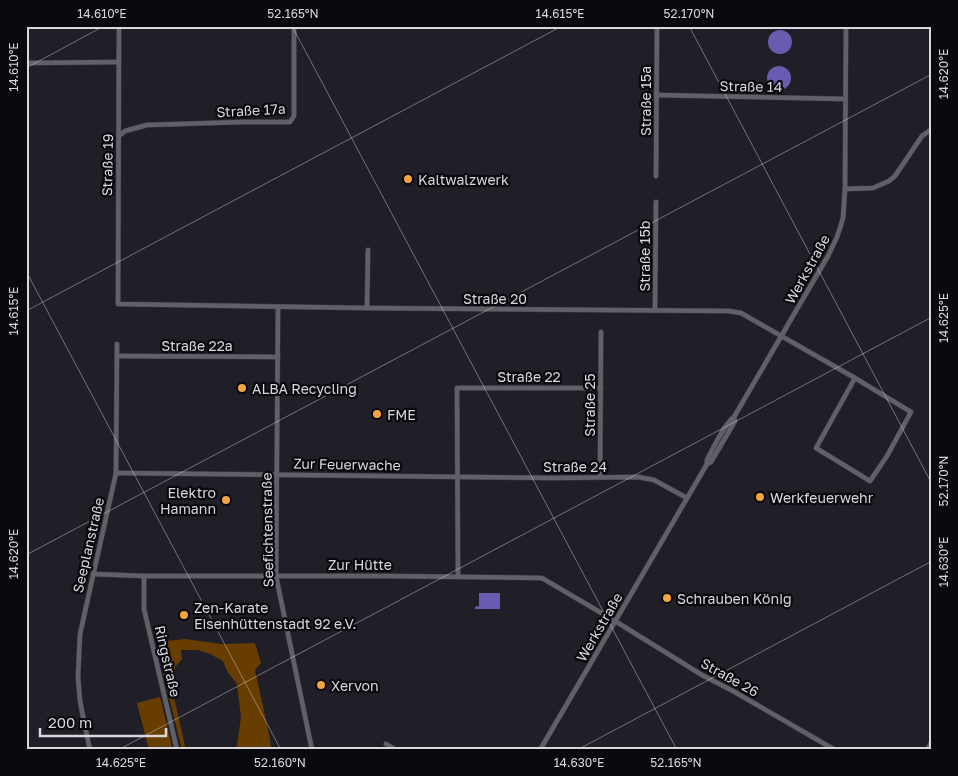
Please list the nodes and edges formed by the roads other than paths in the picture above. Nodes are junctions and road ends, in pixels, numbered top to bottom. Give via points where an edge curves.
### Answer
1 (119, 26) edge
2 (294, 26) edge
3 (656, 26) edge
4 (846, 26) edge
5 (119, 62) junction
6 (26, 63) edge
7 (656, 95) junction
8 (845, 99) junction
9 (930, 129) edge
10 (119, 136) junction
11 (656, 176) dead end
12 (845, 189) junction
13 (656, 202) dead end
14 (368, 250) dead end
15 (118, 304) joint
16 (278, 307) junction
17 (367, 308) junction
18 (655, 310) junction
19 (601, 332) dead end
20 (781, 336) junction
21 (117, 344) dead end
22 (117, 356) junction
23 (278, 357) junction
24 (855, 378) junction
25 (601, 388) junction
26 (116, 474) junction
27 (277, 475) junction
28 (458, 477) junction
29 (600, 477) junction
30 (687, 498) junction
31 (93, 574) junction
32 (144, 576) junction
33 (276, 576) junction
34 (458, 576) junction
35 (615, 621) junction
36 (932, 741) edge
37 (386, 744) dead end
38 (90, 750) edge
39 (177, 750) edge
40 (312, 750) edge
41 (396, 750) edge
42 (540, 750) edge
43 (834, 750) edge
44 (927, 750) edge

1 - 5 street, Straße 19
2 - 10 street, Straße 17a via 294,116 290,122 147,125
3 - 7 street, Straße 15a
4 - 8 street, Werkstraße
5 - 6 street
5 - 10 street, Straße 19
7 - 8 street, Straße 14
7 - 11 street, Straße 15a
8 - 12 street, Werkstraße
9 - 12 street via 888,182 873,188
10 - 15 street, Straße 19
12 - 20 street, Werkstraße via 843,218 835,242
13 - 18 street, Straße 15b
14 - 17 street
15 - 16 street, Straße 20
16 - 17 street, Straße 20
16 - 23 street, Seefichtenstraße
17 - 18 street, Straße 20
18 - 20 street, Straße 20 via 741,313
19 - 25 street, Straße 25
20 - 24 street, Straße 20
20 - 30 street, Werkstraße
21 - 22 street, Seeplanstraße
22 - 23 street, Straße 22a
22 - 26 street, Seeplanstraße
23 - 27 street, Seefichtenstraße
24 - 24 street, Straße 20 via 816,448 870,481 912,412
25 - 28 street, Straße 22 via 457,388
25 - 29 street, Straße 25
26 - 27 street, Zur Feuerwache
26 - 31 street, Seeplanstraße
27 - 28 street, Zur Feuerwache
27 - 33 street, Seefichtenstraße
28 - 29 street, Straße 24
28 - 34 street
29 - 30 street, Straße 24 via 638,476 654,480
30 - 35 street, Werkstraße
31 - 32 street, Zur Hütte
31 - 38 street, Seeplanstraße via 80,634 78,677
32 - 33 street, Zur Hütte
32 - 39 street, Ringstraße via 144,609
33 - 34 street, Zur Hütte
33 - 40 street, Seefichtenstraße
34 - 35 street, Zur Hütte via 542,578
35 - 42 street, Werkstraße
35 - 43 street, Straße 26
36 - 44 street
37 - 41 street

